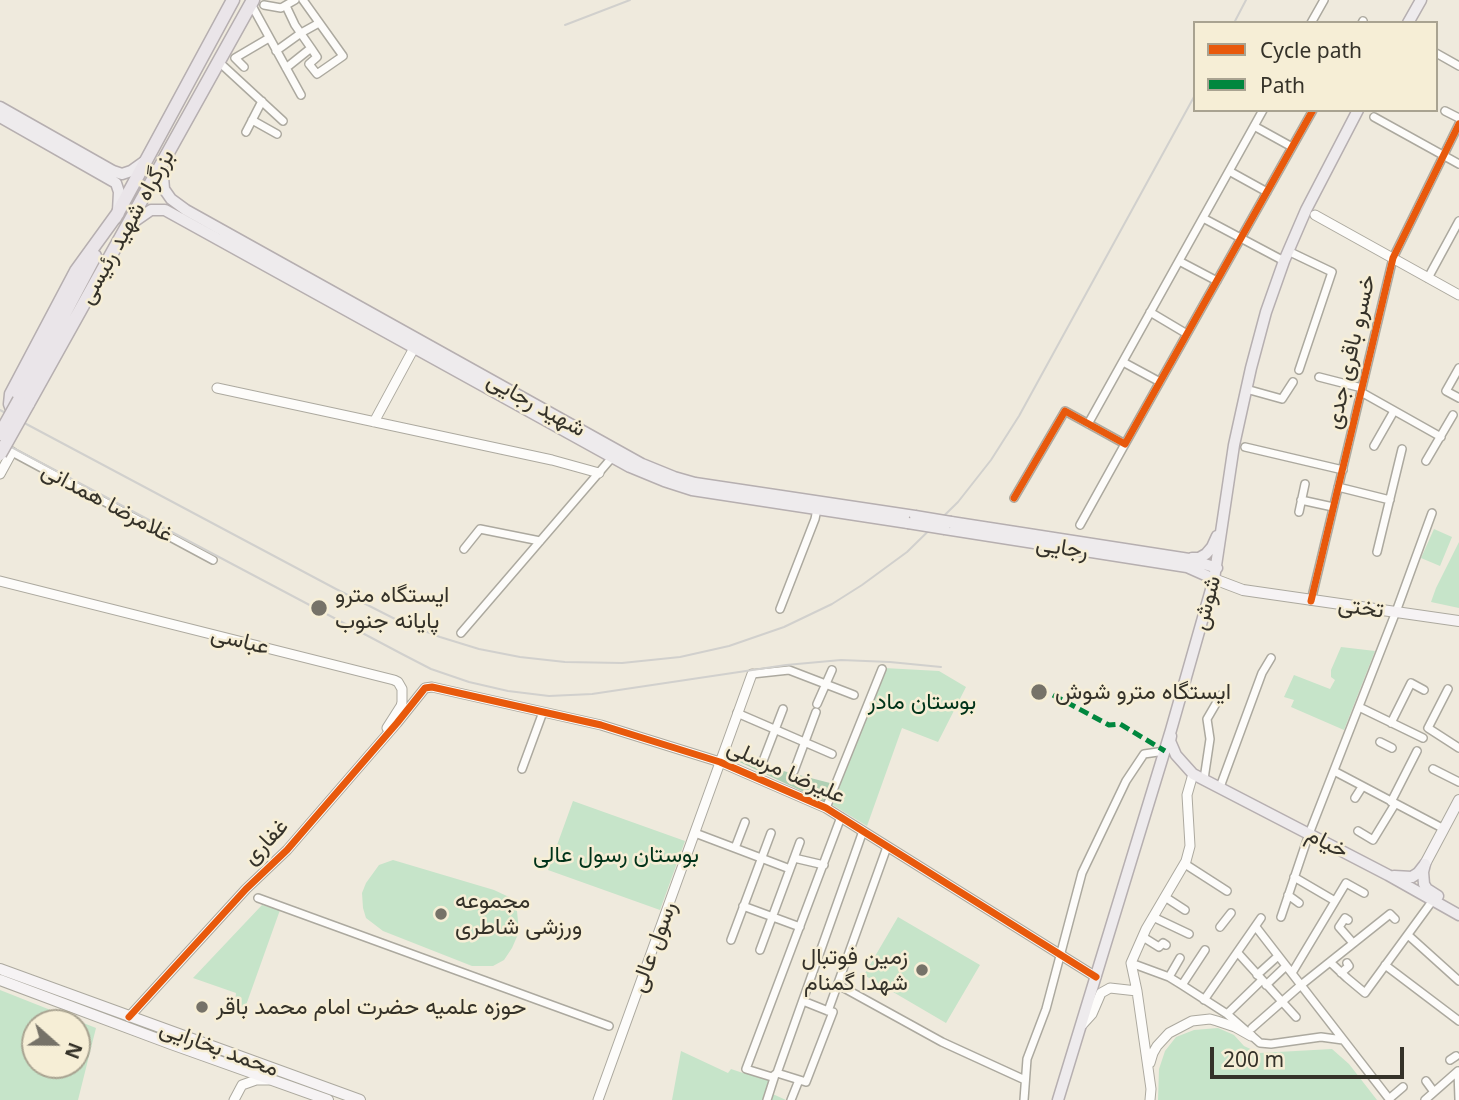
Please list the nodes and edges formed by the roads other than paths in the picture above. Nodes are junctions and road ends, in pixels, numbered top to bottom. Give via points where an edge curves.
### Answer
1 (233, 0) edge
2 (295, 0) edge
3 (303, 0) edge
4 (1324, 0) edge
5 (1421, 0) edge
6 (256, 3) edge
7 (286, 6) junction
8 (1312, 21) edge
9 (1409, 21) edge
10 (319, 23) junction
11 (301, 33) junction
12 (269, 37) junction
13 (311, 48) junction
14 (276, 51) junction
15 (1438, 54) edge
16 (219, 62) junction
17 (1459, 66) edge
18 (244, 67) dead end
19 (286, 68) junction
20 (300, 95) dead end
21 (262, 101) junction
22 (0, 107) edge
23 (1445, 111) dead end
24 (1262, 112) edge
25 (1312, 112) edge
26 (1358, 112) edge
27 (0, 117) edge
28 (1374, 117) dead end
29 (1459, 118) edge
30 (252, 120) junction
31 (283, 121) dead end
32 (1459, 124) edge
33 (1254, 126) junction
34 (246, 132) dead end
35 (277, 134) dead end
36 (1292, 147) junction
37 (1444, 155) junction
38 (145, 161) junction
39 (1459, 164) edge
40 (162, 165) junction
41 (1229, 171) junction
42 (111, 175) junction
43 (1267, 192) junction
44 (118, 213) junction
45 (184, 215) junction
46 (1315, 215) dead end
47 (1203, 218) junction
48 (1459, 221) edge
49 (132, 224) junction
50 (1240, 239) junction
51 (1286, 256) junction
52 (1393, 258) junction
53 (1179, 261) junction
54 (1428, 278) junction
55 (1217, 281) junction
56 (1459, 294) edge
57 (1150, 312) junction
58 (1187, 334) junction
59 (414, 348) junction
60 (1122, 362) junction
61 (1459, 368) edge
62 (1299, 370) dead end
63 (1319, 377) dead end
64 (1160, 382) junction
65 (1293, 382) dead end
66 (218, 388) dead end
67 (1246, 389) junction
68 (1362, 390) junction
69 (1459, 398) edge
70 (24, 402) junction
71 (1394, 411) junction
72 (1453, 415) dead end
73 (374, 422) junction
74 (1088, 424) junction
75 (0, 434) edge
76 (1440, 437) junction
77 (1125, 444) junction
78 (0, 446) edge
79 (1374, 446) dead end
80 (1245, 447) dead end
81 (1402, 449) dead end
82 (6, 453) edge
83 (615, 454) junction
84 (1426, 461) dead end
85 (1343, 470) junction
86 (600, 473) junction
87 (0, 474) edge
88 (1305, 484) dead end
89 (1338, 487) junction
90 (1014, 498) dead end
91 (1301, 500) junction
92 (1390, 500) junction
93 (1334, 508) junction
94 (817, 509) junction
95 (1299, 512) dead end
96 (1432, 513) dead end
97 (911, 519) junction
98 (948, 525) junction
99 (1080, 525) dead end
100 (1222, 528) junction
101 (540, 541) junction
102 (464, 549) dead end
103 (1377, 552) dead end
104 (1189, 559) junction
105 (213, 560) dead end
106 (1201, 567) junction
107 (1218, 576) junction
108 (0, 582) edge
109 (1311, 601) junction
110 (780, 609) dead end
111 (1396, 612) junction
112 (1459, 621) edge
113 (461, 633) dead end
114 (1271, 658) dead end
115 (882, 669) dead end
116 (832, 670) dead end
117 (752, 674) joint
118 (826, 684) junction
119 (425, 688) joint
120 (1448, 689) dead end
121 (1424, 690) dead end
122 (854, 695) dead end
123 (1221, 695) dead end
124 (1359, 707) junction
125 (783, 709) dead end
126 (543, 712) junction
127 (737, 713) junction
128 (1391, 723) junction
129 (774, 729) junction
130 (1171, 730) junction
131 (1423, 738) dead end
132 (1380, 742) dead end
133 (805, 743) junction
134 (1392, 748) dead end
135 (1459, 748) edge
136 (1165, 751) junction
137 (1417, 751) dead end
138 (832, 754) dead end
139 (369, 755) junction
140 (763, 761) dead end
141 (720, 762) junction
142 (522, 769) dead end
143 (1433, 769) dead end
144 (794, 771) dead end
145 (1334, 771) junction
146 (1193, 774) junction
147 (1204, 779) junction
148 (1459, 782) edge
149 (1362, 786) junction
150 (1220, 788) junction
151 (1355, 798) dead end
152 (1459, 800) edge
153 (1393, 803) junction
154 (827, 808) junction
155 (1456, 813) edge
156 (841, 817) junction
157 (745, 822) dead end
158 (1444, 829) junction
159 (863, 831) junction
160 (1357, 831) dead end
161 (695, 833) junction
162 (771, 833) dead end
163 (1309, 834) junction
164 (800, 842) dead end
165 (887, 847) junction
166 (736, 848) junction
167 (761, 858) junction
168 (794, 858) junction
169 (1185, 864) junction
170 (1425, 864) junction
171 (824, 865) junction
172 (790, 869) junction
173 (1388, 875) junction
174 (1294, 877) junction
175 (1227, 891) dead end
176 (1364, 893) dead end
177 (1288, 895) junction
178 (1432, 896) junction
179 (1165, 897) junction
180 (258, 898) dead end
181 (1335, 901) junction
182 (1299, 902) dead end
183 (743, 906) junction
184 (1459, 907) edge
185 (1185, 910) dead end
186 (1231, 913) dead end
187 (1459, 915) edge
188 (1281, 916) dead end
189 (1392, 916) dead end
190 (772, 917) junction
191 (1153, 917) junction
192 (1261, 918) dead end
193 (1348, 920) dead end
194 (800, 927) junction
195 (1220, 927) dead end
196 (1256, 927) junction
197 (1189, 934) dead end
198 (1408, 935) junction
199 (1143, 937) junction
200 (731, 940) dead end
201 (1166, 945) dead end
202 (1353, 947) junction
203 (760, 950) dead end
204 (1205, 950) dead end
205 (1238, 953) junction
206 (1059, 954) junction
207 (1278, 956) junction
208 (1180, 958) dead end
209 (1330, 962) junction
210 (1131, 963) junction
211 (1347, 963) dead end
212 (1385, 965) junction
213 (1286, 966) junction
214 (0, 969) edge
215 (1292, 973) junction
216 (1341, 973) junction
217 (1096, 977) junction
218 (1169, 977) junction
219 (0, 980) edge
220 (1262, 980) junction
221 (1459, 981) edge
222 (1182, 985) junction
223 (1301, 985) junction
224 (844, 988) dead end
225 (1137, 991) junction
226 (1204, 1000) junction
227 (803, 1001) junction
228 (1283, 1002) junction
229 (828, 1011) junction
230 (1227, 1014) junction
231 (129, 1017) junction
232 (1296, 1017) dead end
233 (1459, 1021) edge
234 (609, 1026) dead end
235 (1081, 1026) junction
236 (135, 1031) junction
237 (1251, 1032) junction
238 (1343, 1040) junction
239 (1149, 1068) junction
240 (1458, 1071) edge
241 (776, 1074) junction
242 (270, 1080) junction
243 (1025, 1080) junction
244 (803, 1081) junction
245 (1426, 1081) dead end
246 (1402, 1087) dead end
247 (1434, 1092) junction
248 (1387, 1098) edge
249 (1459, 1099) edge
250 (234, 1100) edge
251 (328, 1100) edge
252 (360, 1100) edge
253 (597, 1100) edge
254 (767, 1100) edge
255 (791, 1100) edge
256 (1024, 1100) edge
257 (1058, 1100) edge
258 (1150, 1100) edge
259 (1425, 1100) edge

1 - 38 highway, بزرگراه شهید رئیسی
2 - 7 street
3 - 10 street
4 - 8 street
5 - 9 main road
6 - 7 street
6 - 12 street
6 - 16 highway, بزرگراه شهید رئیسی
7 - 11 street
10 - 11 street
10 - 13 street via 343,56 317,74 309,64 317,57
11 - 13 street
11 - 14 street
12 - 14 street
12 - 18 street via 235,58
13 - 19 street
14 - 19 street
15 - 17 street
16 - 21 street
16 - 40 highway, بزرگراه شهید رئیسی
19 - 20 street
21 - 30 street
21 - 31 street
22 - 42 main road
23 - 29 street
24 - 33 street
25 - 36 street
26 - 51 main road, شوش
27 - 42 main road
28 - 37 street
30 - 34 street
30 - 35 street
32 - 37 street, خسرو باقری جدی
33 - 36 street
33 - 41 street
36 - 43 street
37 - 39 street
37 - 52 street, خسرو باقری جدی
38 - 42 main road via 131,171
38 - 44 highway, بزرگراه شهید رئیسی
40 - 45 main road via 164,189
40 - 49 highway, بزرگراه شهید رئیسی
41 - 43 street
41 - 47 street
42 - 44 main road via 119,192
43 - 50 street
44 - 49 highway via 76,271 11,394 10,404 17,413 28,414 36,406
44 - 70 highway, بزرگراه شهید رئیسی
45 - 49 main road via 151,210
45 - 59 main road, شهید رجایی
45 - 83 main road, شهید رجایی
46 - 52 street
47 - 50 street
47 - 53 street
48 - 54 street
49 - 70 highway, بزرگراه شهید رئیسی
50 - 51 street
50 - 55 street
51 - 62 street via 1332,272
51 - 67 main road, شوش
52 - 54 street
52 - 68 street, خسرو باقری جدی
53 - 55 street
53 - 57 street
54 - 56 street
55 - 58 street
57 - 58 street
57 - 60 street
58 - 64 street
59 - 73 street
59 - 83 main road, شهید رجایی
60 - 64 street
60 - 74 street
61 - 69 street via 1446,391
63 - 68 street
64 - 77 street
65 - 67 street via 1282,399
66 - 73 street
67 - 100 main road, شوش
68 - 71 street
68 - 85 street, خسرو باقری جدی
70 - 75 highway, بزرگراه شهید رئیسی, bridge
70 - 82 highway, بزرگراه شهید رئیسی, bridge
71 - 76 street
71 - 79 street
72 - 76 street
73 - 86 street
74 - 77 street
74 - 90 street via 1065,411
76 - 84 street
77 - 99 street
78 - 82 street, غلامرضا همدانی
80 - 85 street
81 - 92 street
82 - 87 street
82 - 105 street, غلامرضا همدانی
83 - 86 street
83 - 94 main road, شهید رجایی via 629,467 692,490
83 - 97 main road, شهید رجایی via 695,483
85 - 89 street, خسرو باقری جدی
86 - 101 street
88 - 91 street
89 - 92 street
89 - 93 street, خسرو باقری جدی
91 - 93 street
91 - 95 street
92 - 103 street
93 - 109 street, خسرو باقری جدی
94 - 97 main road, شهید رجایی
94 - 110 street
96 - 111 street
97 - 98 main road, رجایی, bridge
98 - 104 main road, رجایی
98 - 106 main road, رجایی
100 - 104 main road via 1206,554
100 - 107 main road, شوش
101 - 102 street via 480,529
101 - 113 street
104 - 106 main road, رجایی
106 - 107 main road
107 - 109 main road, تختی via 1243,590
107 - 130 main road, شوش
108 - 139 street, عباسی via 394,680 402,689 401,706
109 - 111 main road, تختی
111 - 112 main road, تختی
111 - 124 street
114 - 150 street
115 - 154 street
116 - 118 street
117 - 118 street via 789,670
117 - 127 street, رسول عالی
118 - 122 street
118 - 133 street
119 - 126 street, علیرضا مرسلی
119 - 139 street, غفاری
120 - 135 street via 1428,728
121 - 128 street via 1411,683
123 - 147 street via 1206,719 1210,739
124 - 128 street
124 - 145 street
125 - 129 street
126 - 141 street, علیرضا مرسلی
126 - 142 street
127 - 129 street
127 - 141 street, رسول عالی
128 - 131 street
129 - 133 street
129 - 140 street
130 - 136 main road, شوش
130 - 146 main road via 1172,748
132 - 134 street
133 - 138 street
133 - 144 street
136 - 206 street via 1143,754 1126,781 1082,873
136 - 217 main road, شوش
137 - 153 street
139 - 231 street, غفاری via 287,850
141 - 154 street, علیرضا مرسلی
141 - 161 street, رسول عالی
143 - 148 street via 1444,779
145 - 149 street
145 - 163 street
146 - 147 main road, خیام
146 - 169 street via 1187,795 1190,846
147 - 150 main road, خیام
149 - 151 street
149 - 153 street
150 - 163 main road, خیام
152 - 155 main road
153 - 158 street
153 - 160 street via 1373,840
154 - 156 street, علیرضا مرسلی
155 - 158 main road
156 - 159 street, علیرضا مرسلی
156 - 171 street
157 - 166 street
158 - 170 main road
159 - 165 street, علیرضا مرسلی
159 - 227 street
161 - 166 street
161 - 253 street, رسول عالی
162 - 167 street
163 - 173 main road, خیام
163 - 174 street
164 - 168 street
165 - 206 street, علیرضا مرسلی
165 - 229 street
166 - 167 street
167 - 172 street
167 - 183 street
168 - 171 street
168 - 172 street
169 - 175 street via 1198,878
169 - 179 street
170 - 173 main road via 1412,877
170 - 178 main road via 1424,884
171 - 194 street
172 - 190 street
173 - 178 main road, خیام
174 - 177 street
174 - 181 street
176 - 181 street via 1346,883
177 - 182 street
177 - 188 street
178 - 184 main road
178 - 187 main road, خیام
178 - 198 street
179 - 185 street
179 - 191 street
180 - 234 street
181 - 215 street
183 - 190 street
183 - 200 street
186 - 195 street
189 - 202 street
190 - 194 street
190 - 203 street
191 - 197 street
191 - 199 street
192 - 196 street
193 - 202 street via 1339,927
194 - 241 street via 746,1069 772,1077
196 - 205 street
196 - 207 street
198 - 212 street
198 - 221 street
199 - 201 street via 1159,947
199 - 210 street
202 - 209 street
204 - 222 street
205 - 220 street
205 - 226 street
206 - 217 street, علیرضا مرسلی
206 - 243 street via 1027,1059
207 - 213 street
207 - 220 street
208 - 218 street
209 - 216 street
209 - 223 street
210 - 218 street
210 - 225 street
211 - 216 street
212 - 216 street via 1365,993
212 - 233 street
213 - 215 street
213 - 220 street
214 - 231 main road, محمد بخارایی
215 - 223 street
217 - 235 main road, شوش
218 - 222 street
219 - 236 main road, محمد بخارایی
220 - 228 street
220 - 230 street
222 - 226 street
223 - 228 street
223 - 238 street
224 - 243 street via 942,1042
225 - 235 street via 1110,988 1101,993
225 - 239 street
226 - 230 street
227 - 229 street
227 - 241 street
228 - 232 street
228 - 237 street
229 - 244 street via 833,1013
230 - 237 street
231 - 236 main road
231 - 252 main road, محمد بخارایی
235 - 257 main road, شوش
236 - 242 main road, محمد بخارایی
237 - 238 street via 1265,1044 1321,1037
237 - 239 street via 1210,1019 1192,1021 1162,1040
238 - 248 street
239 - 258 street
240 - 247 street
240 - 249 street
241 - 244 street
241 - 254 street
242 - 250 street via 242,1085
242 - 251 main road, محمد بخارایی
243 - 256 street
244 - 255 street
245 - 247 street
246 - 248 street
247 - 259 street

